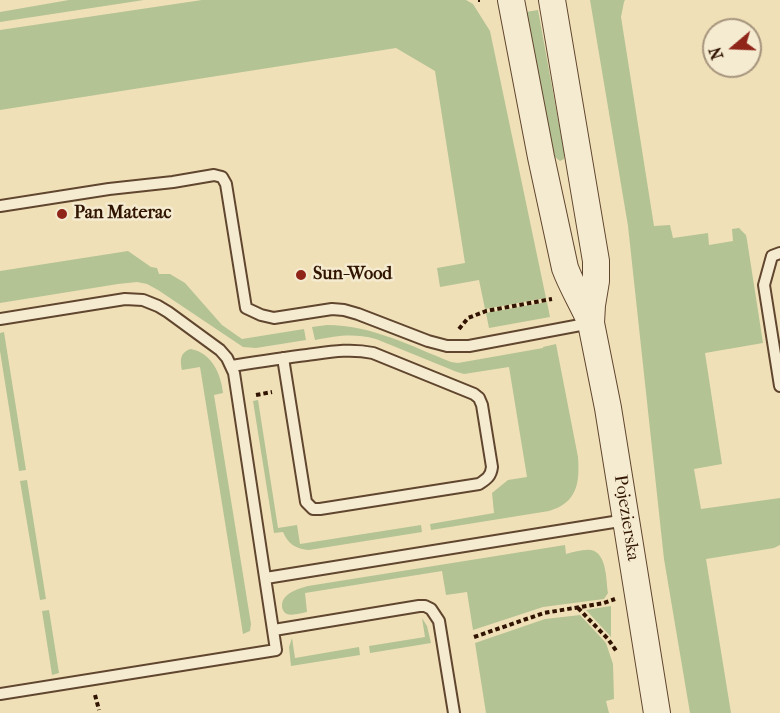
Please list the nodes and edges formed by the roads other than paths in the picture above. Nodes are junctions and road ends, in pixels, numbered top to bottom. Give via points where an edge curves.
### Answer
1 (511, 0) edge
2 (552, 0) edge
3 (0, 206) edge
4 (780, 253) edge
5 (0, 319) edge
6 (591, 323) junction
7 (283, 358) junction
8 (232, 366) junction
9 (780, 386) edge
10 (626, 520) junction
11 (266, 578) junction
12 (273, 630) junction
13 (0, 694) edge
14 (454, 713) edge
15 (657, 713) edge

1 - 6 street, Pojezierska via 565,268
2 - 6 street, Pojezierska via 596,261
3 - 6 lane via 214,175 222,177 226,184 246,308 261,315 274,318 344,310 447,346 469,346
4 - 9 lane via 772,256 764,285
5 - 8 lane via 125,299 143,300 168,312 220,350
6 - 10 street, Pojezierska
7 - 7 lane via 364,351 474,394 482,405 491,474 479,484 314,509 306,502
7 - 8 lane
8 - 11 lane
10 - 11 lane
10 - 15 street, Pojezierska
11 - 12 lane
12 - 13 lane via 276,650
12 - 14 lane via 425,606 435,614 441,628

